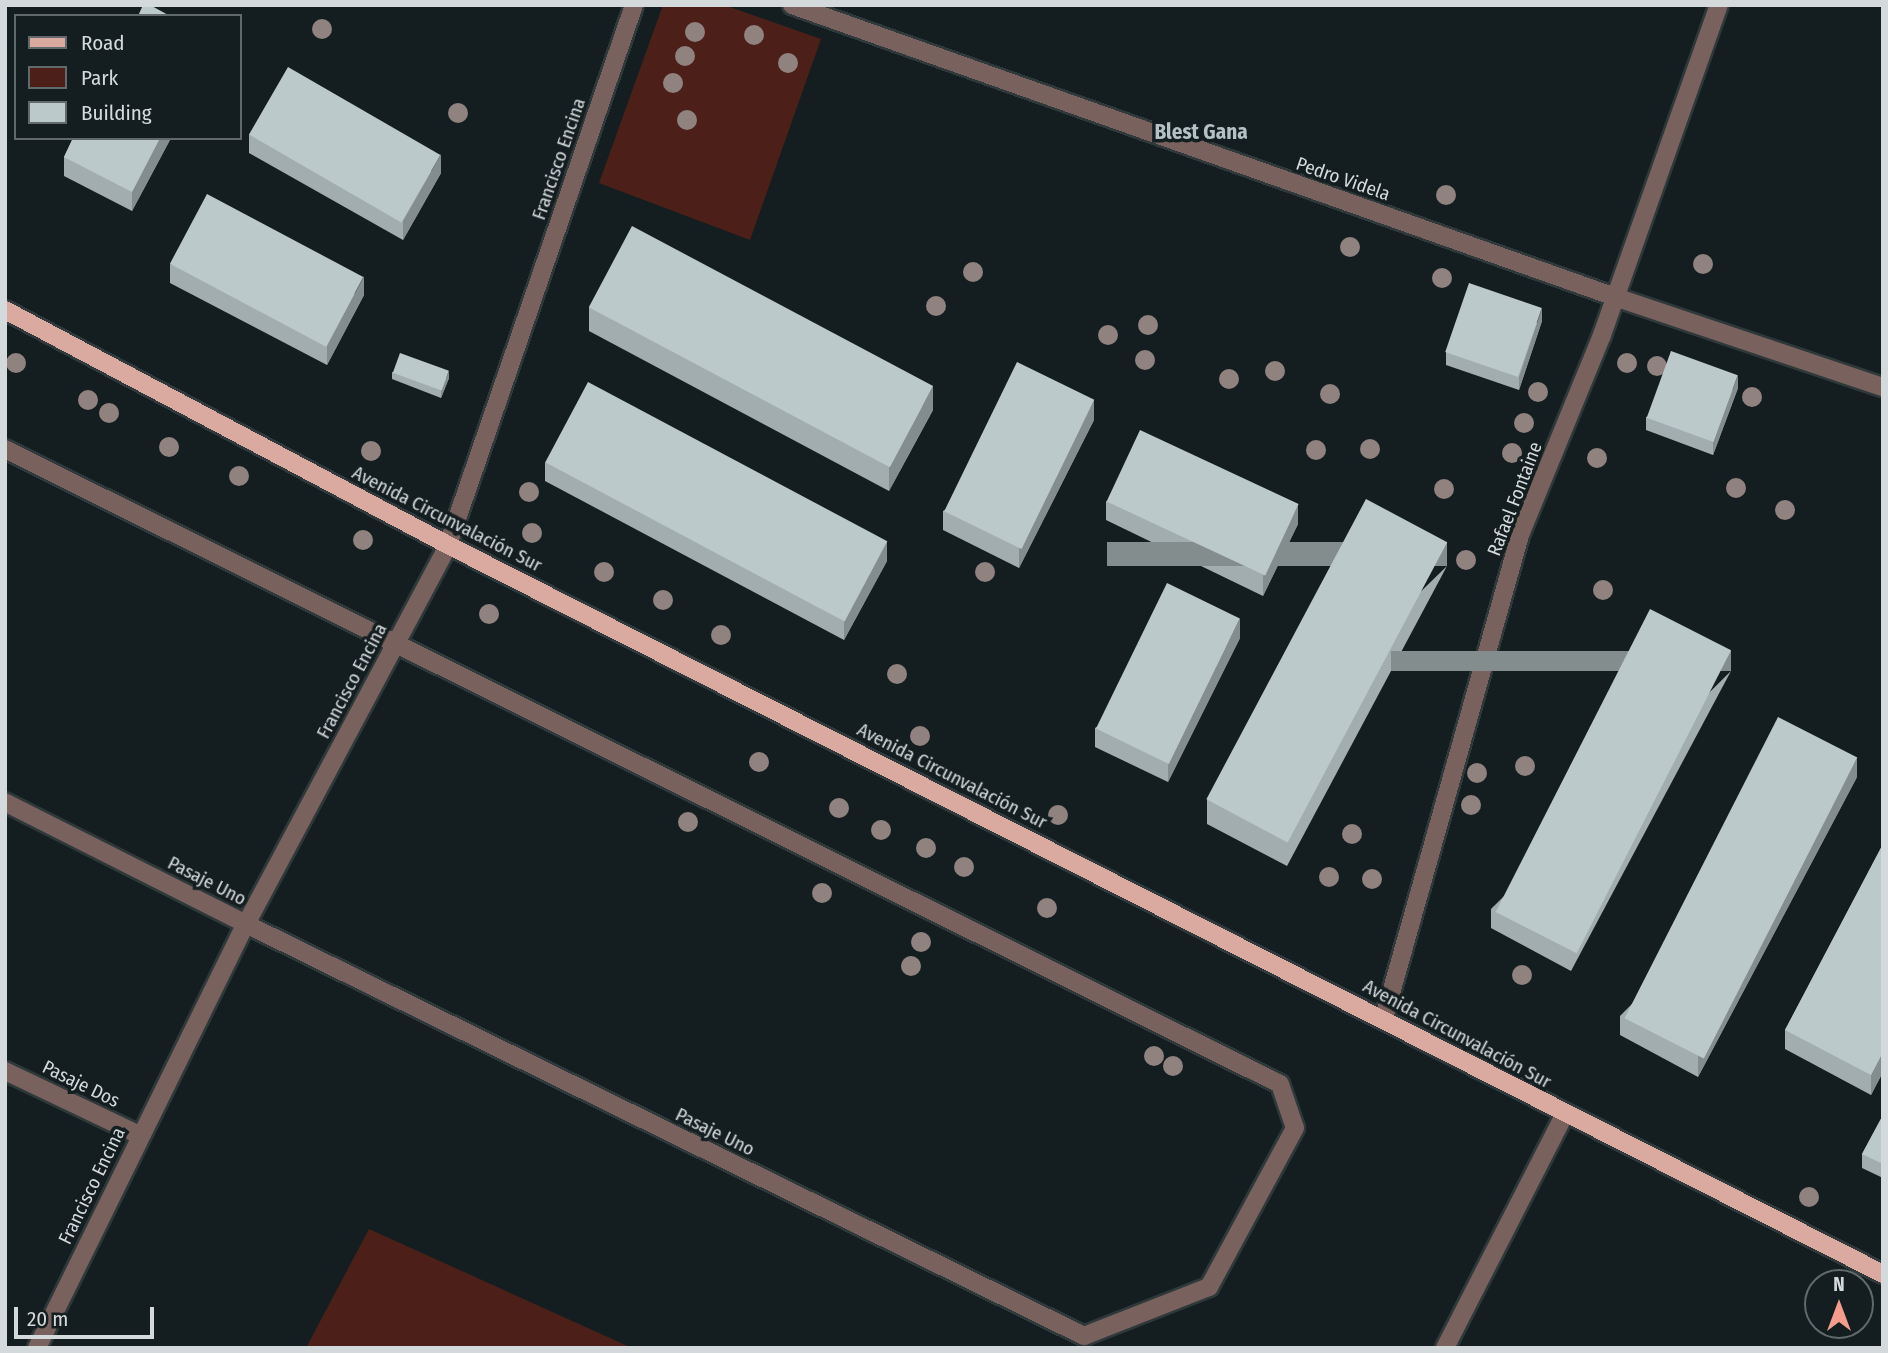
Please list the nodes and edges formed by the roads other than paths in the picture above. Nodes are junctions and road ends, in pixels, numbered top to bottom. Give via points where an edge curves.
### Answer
1 (634, 5) edge
2 (792, 5) edge
3 (1719, 5) edge
4 (1615, 297) junction
5 (5, 310) edge
6 (1883, 387) edge
7 (5, 449) edge
8 (448, 545) junction
9 (396, 645) junction
10 (5, 802) edge
11 (246, 924) junction
12 (1384, 1018) junction
13 (5, 1071) edge
14 (1565, 1114) junction
15 (139, 1135) junction
16 (1883, 1274) edge
17 (37, 1348) edge
18 (1445, 1348) edge

1 - 8 street, Francisco Encina
2 - 4 street, Pedro Videla
3 - 4 street, Rafael Fontaine
4 - 6 street, Pedro Videla
4 - 12 street, Rafael Fontaine via 1520,535
5 - 8 main road, Avenida Circunvalación Sur
7 - 9 street
8 - 9 street, Francisco Encina
8 - 12 main road, Avenida Circunvalación Sur
9 - 11 street, Francisco Encina
9 - 11 street, Pasaje Uno via 1279,1084 1295,1128 1209,1287 1084,1336
10 - 11 street, Pasaje Uno
11 - 15 street, Francisco Encina
12 - 14 main road, Avenida Circunvalación Sur
13 - 15 street, Pasaje Dos
14 - 16 main road, Avenida Circunvalación Sur
14 - 18 street
15 - 17 street, Francisco Encina

